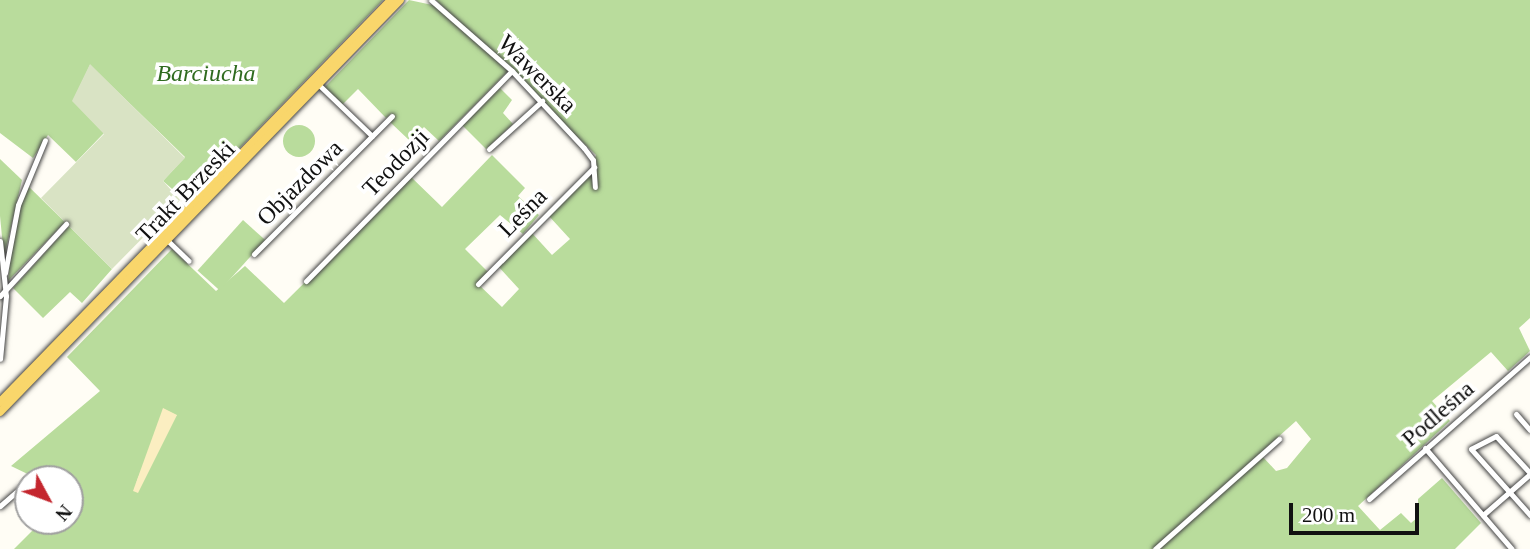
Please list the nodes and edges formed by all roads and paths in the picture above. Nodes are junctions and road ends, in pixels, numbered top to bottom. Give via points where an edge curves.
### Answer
1 (391, 0) edge
2 (400, 0) edge
3 (431, 0) edge
4 (512, 71) junction
5 (315, 82) junction
6 (542, 101) junction
7 (392, 116) dead end
8 (372, 136) junction
9 (45, 140) dead end
10 (489, 149) dead end
11 (594, 167) junction
12 (595, 187) dead end
13 (66, 224) dead end
14 (167, 240) junction
15 (0, 241) edge
16 (254, 254) dead end
17 (189, 261) dead end
18 (5, 273) junction
19 (306, 281) dead end
20 (478, 284) dead end
21 (6, 289) junction
22 (0, 296) edge
23 (1530, 357) edge
24 (0, 359) edge
25 (0, 402) edge
26 (0, 412) edge
27 (1516, 414) dead end
28 (1530, 430) edge
29 (1279, 439) dead end
30 (1425, 449) junction
31 (1530, 474) edge
32 (1510, 492) junction
33 (14, 494) edge
34 (1369, 499) dead end
35 (0, 506) edge
36 (1483, 515) junction
37 (1530, 516) edge
38 (1155, 549) edge
39 (1512, 549) edge

1 - 5 main road, Trakt Brzeski
2 - 5 main road, Trakt Brzeski
3 - 4 street, Wawerska
4 - 6 street, Wawerska
4 - 19 street, Teodozji
5 - 8 street, Objazdowa
5 - 14 main road, Trakt Brzeski
5 - 25 main road, Trakt Brzeski
6 - 10 street
6 - 11 street, Wawerska
7 - 8 street, Objazdowa
8 - 16 street, Objazdowa
9 - 18 street via 18,205
11 - 12 street
11 - 20 street, Leśna
13 - 21 street
14 - 17 street
14 - 26 main road, Trakt Brzeski
15 - 18 street
18 - 21 street
21 - 22 street
21 - 24 street
23 - 30 street, Podleśna
27 - 28 street
29 - 38 street
30 - 34 street, Podleśna
30 - 36 street
31 - 32 street
31 - 32 street via 1496,436 1471,449
32 - 36 street
32 - 37 street
33 - 35 street
36 - 39 street

